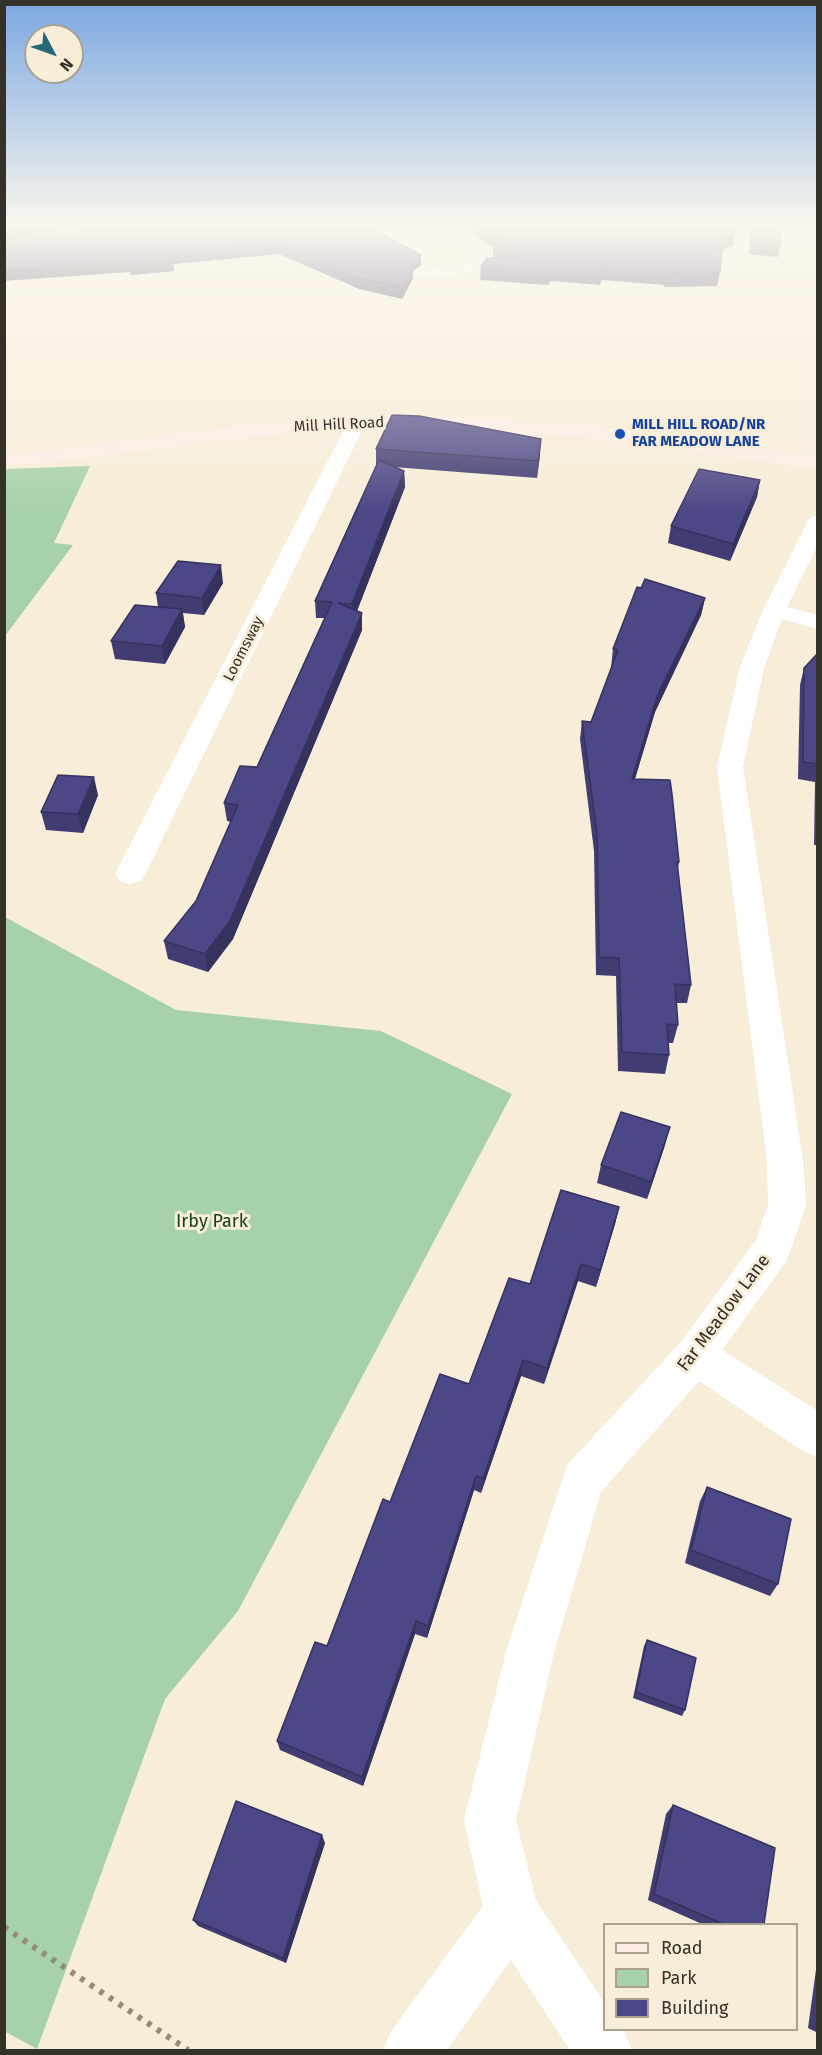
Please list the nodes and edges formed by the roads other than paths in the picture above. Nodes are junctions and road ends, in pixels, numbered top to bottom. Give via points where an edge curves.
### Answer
1 (357, 422) junction
2 (4, 459) edge
3 (818, 463) edge
4 (818, 521) edge
5 (774, 609) junction
6 (818, 622) edge
7 (129, 874) dead end
8 (695, 1355) junction
9 (818, 1436) edge
10 (512, 1913) junction
11 (412, 2050) edge
12 (603, 2050) edge

1 - 2 street, Mill Hill Road
1 - 3 street, Mill Hill Road via 595,432
1 - 7 street, Loomsway
4 - 5 street, Far Meadow Lane
5 - 6 street
5 - 8 street, Far Meadow Lane via 752,667 730,767 775,1082 787,1205 773,1248
8 - 9 street
8 - 10 street, Far Meadow Lane via 583,1480 530,1652 490,1820
10 - 11 street
10 - 12 street, Far Meadow Lane

